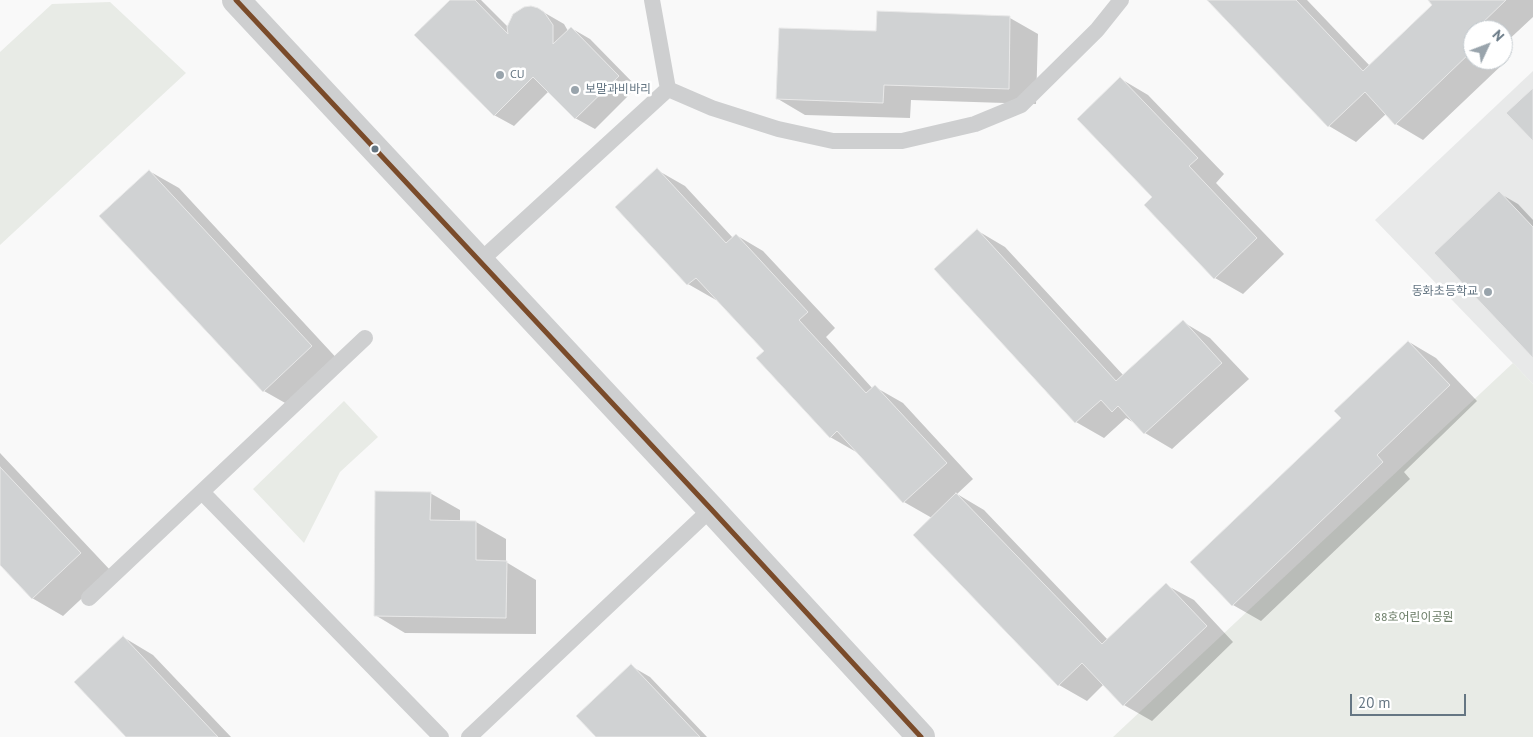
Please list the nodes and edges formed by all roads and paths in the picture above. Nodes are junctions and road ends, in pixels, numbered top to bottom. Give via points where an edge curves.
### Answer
1 (236, 0) edge
2 (652, 0) edge
3 (1121, 0) edge
4 (668, 89) junction
5 (480, 261) junction
6 (365, 338) dead end
7 (202, 492) junction
8 (711, 509) junction
9 (89, 598) dead end
10 (441, 737) edge
11 (469, 737) edge
12 (921, 737) edge

1 - 5 street
2 - 4 lane
3 - 4 lane via 1097,30 1022,105 975,124 902,141 833,141 778,129 712,108
4 - 5 lane
5 - 8 street
6 - 7 lane
7 - 9 lane
7 - 10 lane
8 - 11 lane
8 - 12 street

